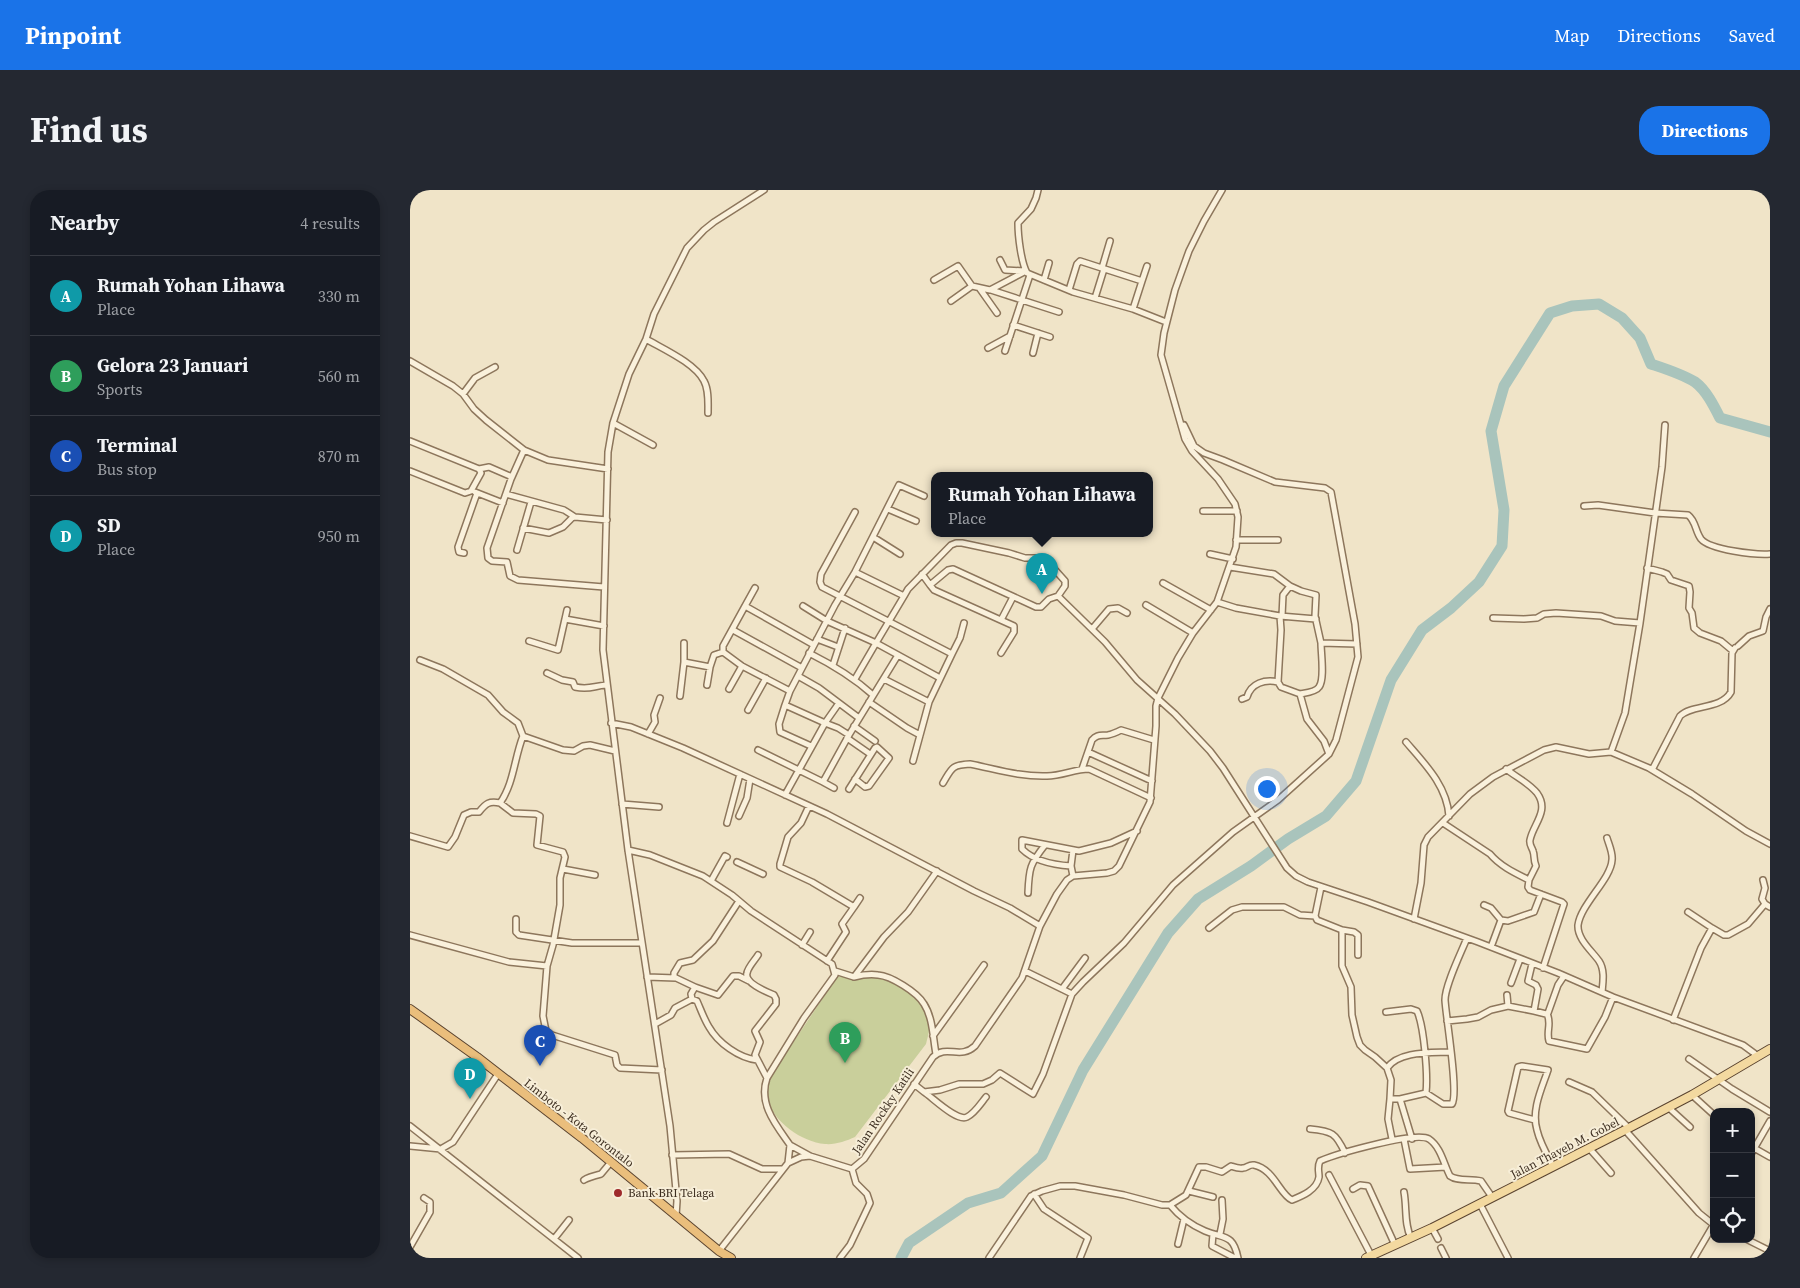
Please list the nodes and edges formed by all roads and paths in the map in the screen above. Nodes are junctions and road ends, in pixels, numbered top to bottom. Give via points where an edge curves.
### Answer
1 (764, 190) edge
2 (1038, 190) edge
3 (1222, 190) edge
4 (1110, 241) dead end
5 (1000, 260) dead end
6 (1049, 263) dead end
7 (1147, 266) dead end
8 (1103, 268) junction
9 (1028, 273) junction
10 (934, 280) dead end
11 (1044, 280) junction
12 (1142, 281) junction
13 (972, 286) junction
14 (980, 289) junction
15 (991, 290) junction
16 (1069, 290) junction
17 (1095, 298) junction
18 (951, 301) dead end
19 (1021, 301) junction
20 (1133, 309) junction
21 (1059, 312) dead end
22 (997, 313) dead end
23 (1166, 322) junction
24 (1013, 325) junction
25 (1038, 333) junction
26 (1010, 336) junction
27 (1050, 337) dead end
28 (646, 339) junction
29 (988, 348) dead end
30 (1005, 351) dead end
31 (1033, 353) dead end
32 (410, 361) edge
33 (495, 367) dead end
34 (463, 394) junction
35 (708, 413) dead end
36 (1179, 418) junction
37 (613, 423) junction
38 (1664, 425) dead end
39 (410, 442) edge
40 (653, 445) dead end
41 (524, 450) junction
42 (479, 469) junction
43 (608, 469) junction
44 (410, 471) edge
45 (512, 477) junction
46 (471, 490) junction
47 (477, 493) junction
48 (506, 494) junction
49 (924, 496) dead end
50 (531, 502) junction
51 (502, 503) junction
52 (1584, 506) dead end
53 (888, 509) junction
54 (1203, 511) dead end
55 (1237, 511) junction
56 (855, 512) dead end
57 (1655, 513) junction
58 (575, 517) junction
59 (607, 520) junction
60 (916, 520) dead end
61 (523, 528) junction
62 (873, 537) junction
63 (1236, 540) junction
64 (1278, 540) dead end
65 (517, 550) dead end
66 (464, 553) dead end
67 (900, 554) dead end
68 (1210, 554) dead end
69 (1770, 554) edge
70 (1233, 559) junction
71 (1230, 567) junction
72 (1647, 568) junction
73 (855, 572) junction
74 (922, 574) junction
75 (1163, 583) dead end
76 (930, 585) junction
77 (1290, 586) junction
78 (604, 587) junction
79 (754, 588) dead end
80 (841, 595) junction
81 (904, 596) junction
82 (1013, 596) junction
83 (1058, 596) junction
84 (1217, 602) junction
85 (1146, 605) dead end
86 (745, 606) junction
87 (803, 606) dead end
88 (567, 610) dead end
89 (1211, 610) junction
90 (1770, 610) edge
91 (1127, 614) dead end
92 (1281, 616) junction
93 (1493, 618) dead end
94 (565, 619) junction
95 (1316, 619) junction
96 (828, 620) junction
97 (1001, 620) junction
98 (890, 621) junction
99 (964, 623) dead end
100 (1640, 623) junction
101 (604, 626) junction
102 (845, 628) junction
103 (1092, 628) junction
104 (733, 630) junction
105 (1193, 633) junction
106 (529, 641) dead end
107 (815, 642) junction
108 (684, 643) dead end
109 (876, 643) junction
110 (1321, 643) junction
111 (1357, 644) junction
112 (838, 647) junction
113 (1736, 648) junction
114 (722, 652) junction
115 (809, 654) junction
116 (952, 654) junction
117 (1001, 654) dead end
118 (898, 655) junction
119 (420, 660) dead end
120 (684, 662) junction
121 (833, 665) junction
122 (742, 666) junction
123 (710, 667) junction
124 (802, 668) junction
125 (547, 673) dead end
126 (798, 676) junction
127 (766, 678) junction
128 (940, 678) junction
129 (855, 679) junction
130 (884, 679) junction
131 (1278, 682) junction
132 (606, 685) junction
133 (708, 685) dead end
134 (729, 689) dead end
135 (790, 691) junction
136 (1300, 694) junction
137 (873, 695) junction
138 (680, 696) dead end
139 (660, 698) dead end
140 (1158, 698) junction
141 (1242, 699) dead end
142 (869, 702) junction
143 (929, 702) junction
144 (839, 703) junction
145 (785, 705) junction
146 (748, 710) dead end
147 (859, 718) junction
148 (611, 723) junction
149 (825, 723) junction
150 (854, 726) junction
151 (648, 734) junction
152 (920, 735) junction
153 (523, 736) junction
154 (848, 736) junction
155 (875, 740) dead end
156 (1154, 740) junction
157 (1406, 742) dead end
158 (811, 746) junction
159 (758, 750) dead end
160 (615, 751) junction
161 (1088, 752) junction
162 (1611, 752) junction
163 (870, 754) junction
164 (1329, 754) junction
165 (913, 761) dead end
166 (1082, 769) junction
167 (1506, 769) junction
168 (798, 770) junction
169 (1652, 770) junction
170 (740, 774) junction
171 (750, 779) junction
172 (855, 779) junction
173 (1152, 781) junction
174 (823, 782) junction
175 (943, 783) dead end
176 (834, 788) dead end
177 (849, 788) dead end
178 (785, 795) junction
179 (1150, 798) junction
180 (500, 804) junction
181 (622, 804) junction
182 (809, 806) junction
183 (659, 807) dead end
184 (739, 816) dead end
185 (1254, 816) junction
186 (1449, 816) junction
187 (727, 823) dead end
188 (1443, 823) junction
189 (1137, 830) junction
190 (410, 836) edge
191 (1607, 838) dead end
192 (1770, 844) edge
193 (1046, 845) junction
194 (628, 850) junction
195 (1072, 850) junction
196 (727, 857) dead end
197 (1036, 857) junction
198 (737, 862) dead end
199 (1071, 866) junction
200 (563, 869) junction
201 (936, 871) junction
202 (763, 874) dead end
203 (595, 875) dead end
204 (1073, 876) junction
205 (1529, 880) junction
206 (1763, 880) dead end
207 (711, 881) junction
208 (1321, 887) junction
209 (1028, 893) dead end
210 (1541, 894) junction
211 (860, 898) dead end
212 (739, 900) junction
213 (1484, 905) dead end
214 (1768, 905) edge
215 (854, 906) junction
216 (1688, 912) dead end
217 (1315, 916) junction
218 (516, 919) dead end
219 (1414, 919) junction
220 (1501, 920) junction
221 (1040, 926) junction
222 (1209, 928) dead end
223 (1712, 928) junction
224 (1342, 930) junction
225 (810, 932) dead end
226 (410, 935) edge
227 (1468, 938) junction
228 (554, 941) junction
229 (642, 943) junction
230 (802, 945) junction
231 (1491, 947) junction
232 (758, 955) dead end
233 (1358, 955) dead end
234 (1085, 958) dead end
235 (1520, 959) junction
236 (827, 961) junction
237 (1532, 964) junction
238 (984, 965) dead end
239 (547, 966) junction
240 (1543, 968) junction
241 (835, 971) junction
242 (1025, 971) junction
243 (1564, 976) junction
244 (647, 977) junction
245 (854, 977) junction
246 (676, 978) junction
247 (751, 982) junction
248 (1511, 983) dead end
249 (695, 986) junction
250 (1062, 989) junction
251 (1602, 992) junction
252 (1072, 994) junction
253 (1507, 995) dead end
254 (1613, 997) junction
255 (692, 999) junction
256 (1508, 1006) junction
257 (410, 1009) edge
258 (1534, 1010) junction
259 (1386, 1012) dead end
260 (1547, 1014) junction
261 (1673, 1020) junction
262 (1447, 1021) junction
263 (655, 1024) junction
264 (933, 1037) junction
265 (1770, 1050) edge
266 (1450, 1052) junction
267 (1424, 1053) junction
268 (936, 1054) junction
269 (1758, 1056) junction
270 (1689, 1059) dead end
271 (757, 1060) junction
272 (1387, 1068) junction
273 (662, 1070) junction
274 (498, 1074) junction
275 (767, 1078) junction
276 (1718, 1078) junction
277 (1569, 1082) dead end
278 (914, 1084) junction
279 (924, 1092) junction
280 (1426, 1093) junction
281 (1692, 1095) junction
282 (986, 1097) dead end
283 (1390, 1099) junction
284 (1400, 1099) junction
285 (1668, 1107) junction
286 (1710, 1111) edge
287 (1770, 1112) edge
288 (1535, 1120) junction
289 (1770, 1121) edge
290 (410, 1126) edge
291 (1690, 1127) dead end
292 (1310, 1129) dead end
293 (1627, 1129) junction
294 (1392, 1139) junction
295 (1404, 1139) junction
296 (1412, 1139) junction
297 (1755, 1144) edge
298 (790, 1145) junction
299 (410, 1146) edge
300 (1755, 1146) edge
301 (1589, 1148) junction
302 (440, 1149) junction
303 (1345, 1153) junction
304 (672, 1155) junction
305 (810, 1156) junction
306 (1770, 1157) edge
307 (611, 1162) junction
308 (788, 1163) junction
309 (1553, 1166) junction
310 (1446, 1167) junction
311 (852, 1168) junction
312 (784, 1169) junction
313 (1611, 1173) dead end
314 (1329, 1175) dead end
315 (584, 1180) dead end
316 (1353, 1188) dead end
317 (1189, 1191) junction
318 (1404, 1192) dead end
319 (1034, 1194) junction
320 (1492, 1197) junction
321 (424, 1198) dead end
322 (1213, 1198) dead end
323 (1222, 1200) dead end
324 (1480, 1204) junction
325 (1170, 1205) junction
326 (676, 1216) junction
327 (1184, 1219) junction
328 (569, 1220) dead end
329 (1710, 1221) edge
330 (1432, 1228) junction
331 (1710, 1231) edge
332 (1213, 1234) junction
333 (1220, 1234) junction
334 (1411, 1238) junction
335 (554, 1239) junction
336 (1438, 1239) dead end
337 (1754, 1243) edge
338 (1178, 1244) dead end
339 (1395, 1245) junction
340 (410, 1247) edge
341 (1441, 1248) dead end
342 (719, 1251) junction
343 (1770, 1251) edge
344 (1369, 1257) edge
345 (578, 1258) edge
346 (724, 1258) edge
347 (731, 1258) edge
348 (840, 1258) edge
349 (989, 1258) edge
350 (1080, 1258) edge
351 (1237, 1258) edge
352 (1446, 1258) edge
353 (1508, 1258) edge
354 (1694, 1258) edge

1 - 28 street via 714,222 687,248 654,314
2 - 9 street via 1031,209 1018,223
3 - 23 street via 1189,251
4 - 8 street
5 - 9 street via 1005,270
6 - 11 street
7 - 12 street
8 - 12 street
8 - 16 street via 1078,262
8 - 17 street
9 - 11 street
9 - 15 street
9 - 19 street
10 - 13 street via 958,266
11 - 16 street
12 - 20 street
13 - 14 street
13 - 18 street
14 - 15 street
14 - 22 street
15 - 19 street
16 - 17 street
17 - 20 street
19 - 21 street
19 - 24 street
20 - 23 street
23 - 36 street via 1162,355
24 - 25 street
24 - 26 street
25 - 27 street
25 - 31 street
26 - 29 street
26 - 30 street
28 - 35 street via 683,361 700,376 706,388
28 - 37 street via 629,374
32 - 34 street
33 - 34 street via 475,378
34 - 41 street via 474,409
36 - 55 street via 1192,451 1231,496
36 - 111 street via 1194,446 1204,453 1275,482 1329,490
37 - 40 street
37 - 43 street
38 - 57 street via 1664,452
39 - 42 street
41 - 43 street via 548,460
41 - 45 street
42 - 45 street via 489,467
42 - 46 street via 481,473
43 - 59 street
44 - 46 street via 461,493
45 - 48 street
46 - 47 street
47 - 51 street
47 - 66 street via 458,547 459,552
48 - 50 street
48 - 51 street
49 - 53 street via 899,485
50 - 58 street via 564,510
50 - 61 street
51 - 78 street via 487,548 489,559 506,561 510,576 518,580
52 - 57 street via 1601,505
53 - 60 street
53 - 62 street
54 - 55 street
55 - 63 street
56 - 80 street via 820,578 822,587
57 - 69 street via 1688,515 1695,522 1702,540 1723,550
57 - 72 street
58 - 59 street
58 - 61 street via 549,533
59 - 78 street
61 - 65 street
62 - 67 street
62 - 73 street
63 - 64 street
63 - 70 street
68 - 70 street
70 - 71 street
71 - 77 street via 1274,574
71 - 84 street
72 - 100 street
72 - 113 street via 1689,586 1688,608 1694,628
73 - 80 street
73 - 81 street
74 - 76 street
74 - 81 street
74 - 83 street via 951,545 962,543 1025,558 1042,558 1065,581
75 - 89 street
76 - 82 street via 953,569
76 - 97 street via 934,590
77 - 92 street via 1283,595
77 - 95 street via 1316,595
78 - 101 street
79 - 86 street
80 - 96 street
80 - 98 street
81 - 98 street
82 - 83 street via 1039,607
82 - 97 street
83 - 103 street
84 - 89 street
84 - 92 street
85 - 105 street
86 - 104 street
86 - 107 street
87 - 96 street
88 - 94 street
89 - 105 street
90 - 113 street via 1764,631 1749,636
91 - 103 street via 1118,608 1109,609
92 - 95 street
92 - 131 street
93 - 100 street via 1537,618 1556,613
94 - 101 street
94 - 106 street via 558,650
95 - 110 street
96 - 102 street
96 - 107 street
97 - 117 street via 1014,628
98 - 109 street
98 - 116 street
99 - 116 street
100 - 162 street via 1626,713
101 - 132 street
102 - 109 street
102 - 112 street
103 - 140 street via 1137,680
104 - 114 street
104 - 124 street
105 - 140 street
107 - 112 street
107 - 115 street
108 - 120 street
109 - 118 street
109 - 129 street
110 - 111 street
110 - 136 street via 1320,686 1317,690
111 - 164 street via 1357,666
112 - 121 street
113 - 169 street via 1729,695 1717,703 1684,713
114 - 122 street
114 - 123 street via 714,655
115 - 121 street
115 - 124 street
116 - 128 street
118 - 128 street
118 - 130 street
119 - 153 street via 488,695 518,723
120 - 123 street
120 - 138 street
121 - 129 street
122 - 127 street
122 - 134 street
123 - 133 street
124 - 126 street
125 - 132 street via 573,682 578,688
126 - 135 street
126 - 144 street
127 - 135 street
127 - 146 street
128 - 143 street
129 - 137 street
130 - 137 street
130 - 143 street
131 - 136 street
131 - 141 street via 1254,685
132 - 148 street
135 - 145 street
136 - 164 street via 1307,719 1324,741
137 - 142 street
139 - 151 street via 655,722
140 - 156 street
140 - 185 street via 1210,751
142 - 147 street
142 - 152 street
143 - 152 street
144 - 147 street
144 - 149 street
145 - 149 street
145 - 158 street via 778,724 780,732
147 - 150 street
148 - 151 street
148 - 160 street
149 - 154 street
149 - 158 street
150 - 154 street
150 - 155 street
151 - 170 street
152 - 165 street
153 - 160 street via 563,750 574,751 590,745
153 - 180 street via 515,769
154 - 163 street
154 - 174 street
156 - 161 street via 1121,730 1094,737
156 - 173 street
157 - 186 street via 1440,784
158 - 168 street
159 - 168 street
160 - 181 street
161 - 166 street
161 - 173 street
162 - 167 street via 1589,754 1551,747
162 - 169 street
163 - 172 street
163 - 172 street via 877,748 889,759 869,786 865,787
164 - 185 street via 1278,800
166 - 175 street via 1069,774 1030,776 960,764 952,768
166 - 179 street via 1089,769
167 - 186 street via 1470,794
167 - 205 street via 1534,790 1540,802 1540,820 1530,840 1536,866
168 - 174 street
168 - 178 street
169 - 192 street
170 - 171 street
170 - 187 street
171 - 178 street
171 - 184 street via 747,798
172 - 177 street
173 - 179 street
174 - 176 street
178 - 182 street
179 - 189 street
180 - 190 street via 489,802 479,812 464,815 448,847
180 - 200 street via 513,813 540,816 536,845 562,852 565,857
181 - 183 street
181 - 194 street
182 - 201 street
182 - 215 street via 801,824 788,837 780,866
185 - 208 street via 1288,868 1296,876
185 - 252 street via 1173,885 1124,943
186 - 188 street
188 - 205 street
188 - 219 street via 1424,845
189 - 195 street via 1111,844
189 - 204 street via 1114,871
191 - 251 street via 1611,866 1587,904 1578,926 1600,964 1604,980
193 - 195 street
193 - 197 street
193 - 197 street via 1022,840 1022,849
194 - 207 street via 650,855
194 - 229 street
195 - 199 street
196 - 207 street
197 - 199 street
197 - 209 street via 1030,868
198 - 202 street
199 - 204 street
200 - 203 street
200 - 228 street
201 - 221 street
201 - 245 street via 908,912
204 - 221 street via 1056,894
205 - 210 street via 1529,889
206 - 214 street via 1762,899
207 - 212 street
208 - 217 street
208 - 219 street
210 - 220 street via 1534,912 1508,921
210 - 240 street via 1564,904
211 - 215 street
212 - 230 street
212 - 246 street via 713,941 697,958 680,963 674,974
213 - 220 street
214 - 223 street via 1748,924 1728,935
215 - 236 street via 842,924 846,932
216 - 223 street
217 - 222 street via 1300,915 1284,908 1236,908
217 - 224 street via 1317,920
218 - 228 street via 516,934
219 - 227 street
220 - 231 street
221 - 242 street
223 - 261 street
224 - 233 street via 1358,935
224 - 272 street via 1342,966 1350,988 1357,1037 1360,1045
225 - 230 street
226 - 239 street via 509,962
227 - 231 street
227 - 262 street via 1446,994
228 - 229 street
228 - 239 street
229 - 244 street
230 - 236 street
231 - 235 street
232 - 247 street via 747,973
234 - 250 street
235 - 237 street
235 - 248 street
236 - 241 street
237 - 240 street
237 - 258 street via 1528,981 1538,989
238 - 264 street
239 - 273 street via 546,1031 615,1055 620,1068
240 - 243 street
241 - 245 street
241 - 275 street via 835,976
242 - 250 street
242 - 268 street via 971,1050
243 - 251 street
243 - 260 street
244 - 246 street
244 - 263 street
245 - 264 street via 880,975 916,995 924,1004
246 - 249 street
247 - 249 street via 735,975 718,995
247 - 271 street via 776,999 776,1004 755,1031 760,1042 756,1050
249 - 255 street
250 - 252 street
251 - 254 street
252 - 279 street via 1033,1094 1000,1073 983,1084 959,1084
253 - 256 street
254 - 260 street via 1587,1049 1549,1040
254 - 261 street
255 - 263 street
255 - 271 street via 697,1001 708,1027 717,1038 748,1059
256 - 258 street
256 - 262 street via 1467,1019
257 - 274 highway, Limboto - Kota Gorontalo
258 - 260 street
259 - 267 street via 1411,1008 1417,1011
261 - 269 street via 1743,1045
262 - 266 street
263 - 273 street
264 - 268 street
265 - 269 main road, Jalan Thayeb M. Gobel
266 - 267 street
266 - 280 street via 1452,1104 1443,1104
267 - 272 street via 1398,1058
267 - 280 street
268 - 278 street, Jalan Rockky Katili
269 - 276 main road, Jalan Thayeb M. Gobel
270 - 276 street
271 - 275 street
272 - 283 street via 1391,1080
273 - 304 street
274 - 302 street via 456,1138
274 - 307 highway, Limboto - Kota Gorontalo
275 - 298 street via 764,1086 768,1111
276 - 281 main road, Jalan Thayeb M. Gobel
276 - 287 street
277 - 293 street via 1592,1092
278 - 279 street
278 - 311 street, Jalan Rockky Katili via 864,1159
279 - 282 street via 961,1118 972,1113
280 - 284 street
281 - 285 main road, Jalan Thayeb M. Gobel
281 - 286 street
283 - 284 street
283 - 294 street via 1388,1118
284 - 296 street
285 - 291 street
285 - 293 main road, Jalan Thayeb M. Gobel
288 - 288 street via 1548,1070 1522,1066 1518,1068 1508,1111
288 - 309 street
289 - 297 street
290 - 302 street
292 - 303 street via 1325,1130 1337,1136
293 - 301 main road, Jalan Thayeb M. Gobel
293 - 329 street via 1692,1207
294 - 295 street
294 - 303 street
295 - 296 street
295 - 310 street via 1410,1169
296 - 310 street via 1426,1138 1434,1143
298 - 305 street
298 - 308 street
299 - 302 street
300 - 306 street
301 - 309 main road, Jalan Thayeb M. Gobel
301 - 313 street
302 - 335 street
303 - 317 street via 1320,1161 1315,1186 1292,1200 1276,1180 1254,1165 1232,1166 1222,1172 1200,1167
304 - 312 street via 729,1154 762,1169
304 - 326 street via 678,1200
305 - 308 street
305 - 311 street
307 - 315 street via 601,1174
307 - 326 highway, Limboto - Kota Gorontalo
308 - 312 street
309 - 320 main road, Jalan Thayeb M. Gobel
310 - 320 street via 1453,1179 1481,1181
311 - 348 street, Jalan Rockky Katili via 856,1184 869,1197 870,1203 850,1245
312 - 342 street
314 - 344 street
316 - 339 street via 1368,1186
317 - 322 street
317 - 325 street
318 - 334 street via 1407,1229
319 - 325 street via 1060,1186 1075,1186
319 - 349 street
319 - 350 street via 1044,1209 1088,1238
320 - 324 main road, Jalan Thayeb M. Gobel
321 - 340 street via 430,1202 430,1212
323 - 333 street
324 - 330 main road, Jalan Thayeb M. Gobel
324 - 353 street
325 - 327 street
326 - 342 highway, Limboto - Kota Gorontalo
327 - 332 street
327 - 338 street
328 - 335 street
330 - 334 main road, Jalan Thayeb M. Gobel
330 - 336 street
331 - 354 street
332 - 333 street
332 - 351 street via 1212,1246
333 - 351 street via 1236,1247
334 - 339 main road, Jalan Thayeb M. Gobel
335 - 345 street
337 - 343 street
339 - 344 main road, Jalan Thayeb M. Gobel
341 - 352 street
342 - 346 highway
342 - 347 highway, Limboto - Kota Gorontalo

